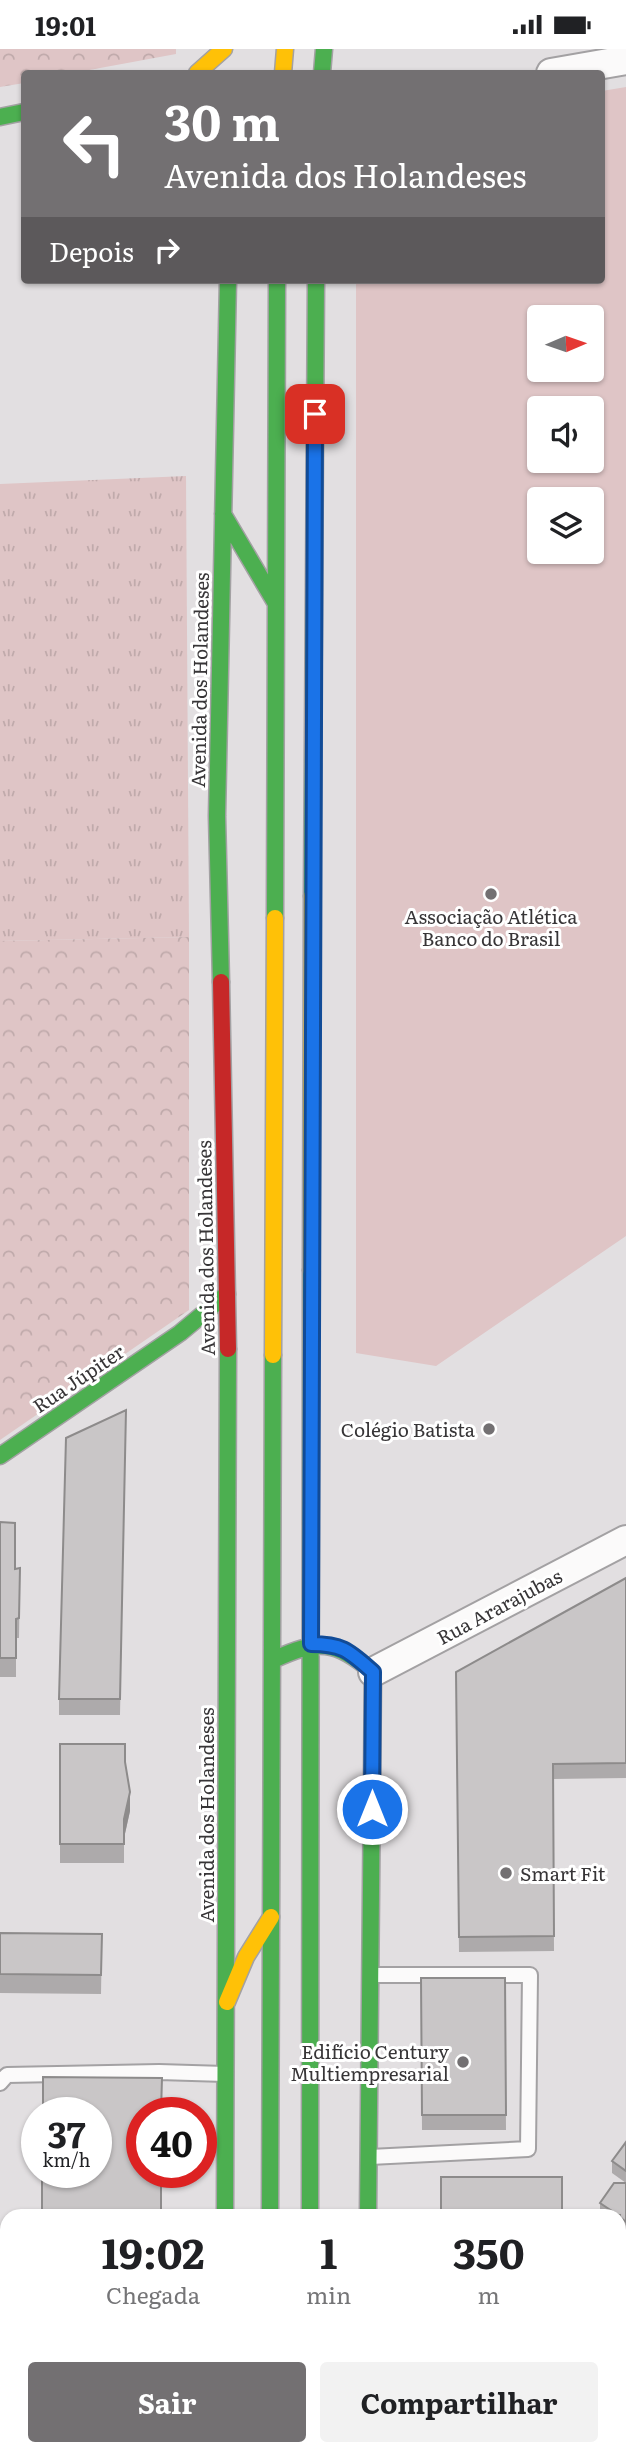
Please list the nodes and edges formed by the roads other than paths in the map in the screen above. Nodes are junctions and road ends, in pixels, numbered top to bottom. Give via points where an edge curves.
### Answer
1 (285, 49) edge
2 (324, 49) edge
3 (229, 53) edge
4 (626, 60) edge
5 (202, 70) edge
6 (283, 70) edge
7 (322, 70) edge
8 (568, 70) edge
9 (21, 113) edge
10 (0, 117) edge
11 (228, 284) edge
12 (277, 284) edge
13 (316, 284) edge
14 (223, 514) junction
15 (275, 603) junction
16 (227, 1294) junction
17 (180, 1333) junction
18 (215, 1334) junction
19 (293, 1344) junction
20 (0, 1456) edge
21 (626, 1540) edge
22 (311, 1644) junction
23 (273, 1660) junction
24 (373, 1672) junction
25 (272, 1915) junction
26 (371, 1975) junction
27 (227, 2002) junction
28 (226, 2074) junction
29 (0, 2083) edge
30 (369, 2157) junction
31 (225, 2209) edge
32 (270, 2209) edge
33 (310, 2209) edge
34 (368, 2209) edge

1 - 6 main road
2 - 7 main road
3 - 5 main road
4 - 8 street
9 - 10 main road
11 - 14 main road, Avenida dos Holandeses
12 - 15 main road
13 - 19 main road via 312,870
14 - 15 main road
14 - 16 main road, Avenida dos Holandeses via 217,816
15 - 19 main road
16 - 17 main road, Rua Júpiter
16 - 18 main road, Avenida dos Holandeses
17 - 18 main road
17 - 20 main road, Rua Júpiter
18 - 19 main road via 250,1350
18 - 27 main road, Avenida dos Holandeses
19 - 22 main road
19 - 23 main road
21 - 24 street, Rua Ararajubas
22 - 23 main road
22 - 24 main road via 345,1649
22 - 33 main road
23 - 25 main road
24 - 26 main road
25 - 27 main road via 246,1957
25 - 32 main road
26 - 30 main road
26 - 30 lane via 530,1975 528,2149
27 - 28 main road, Avenida dos Holandeses
28 - 29 lane via 7,2075
28 - 31 main road, Avenida dos Holandeses
30 - 34 main road

